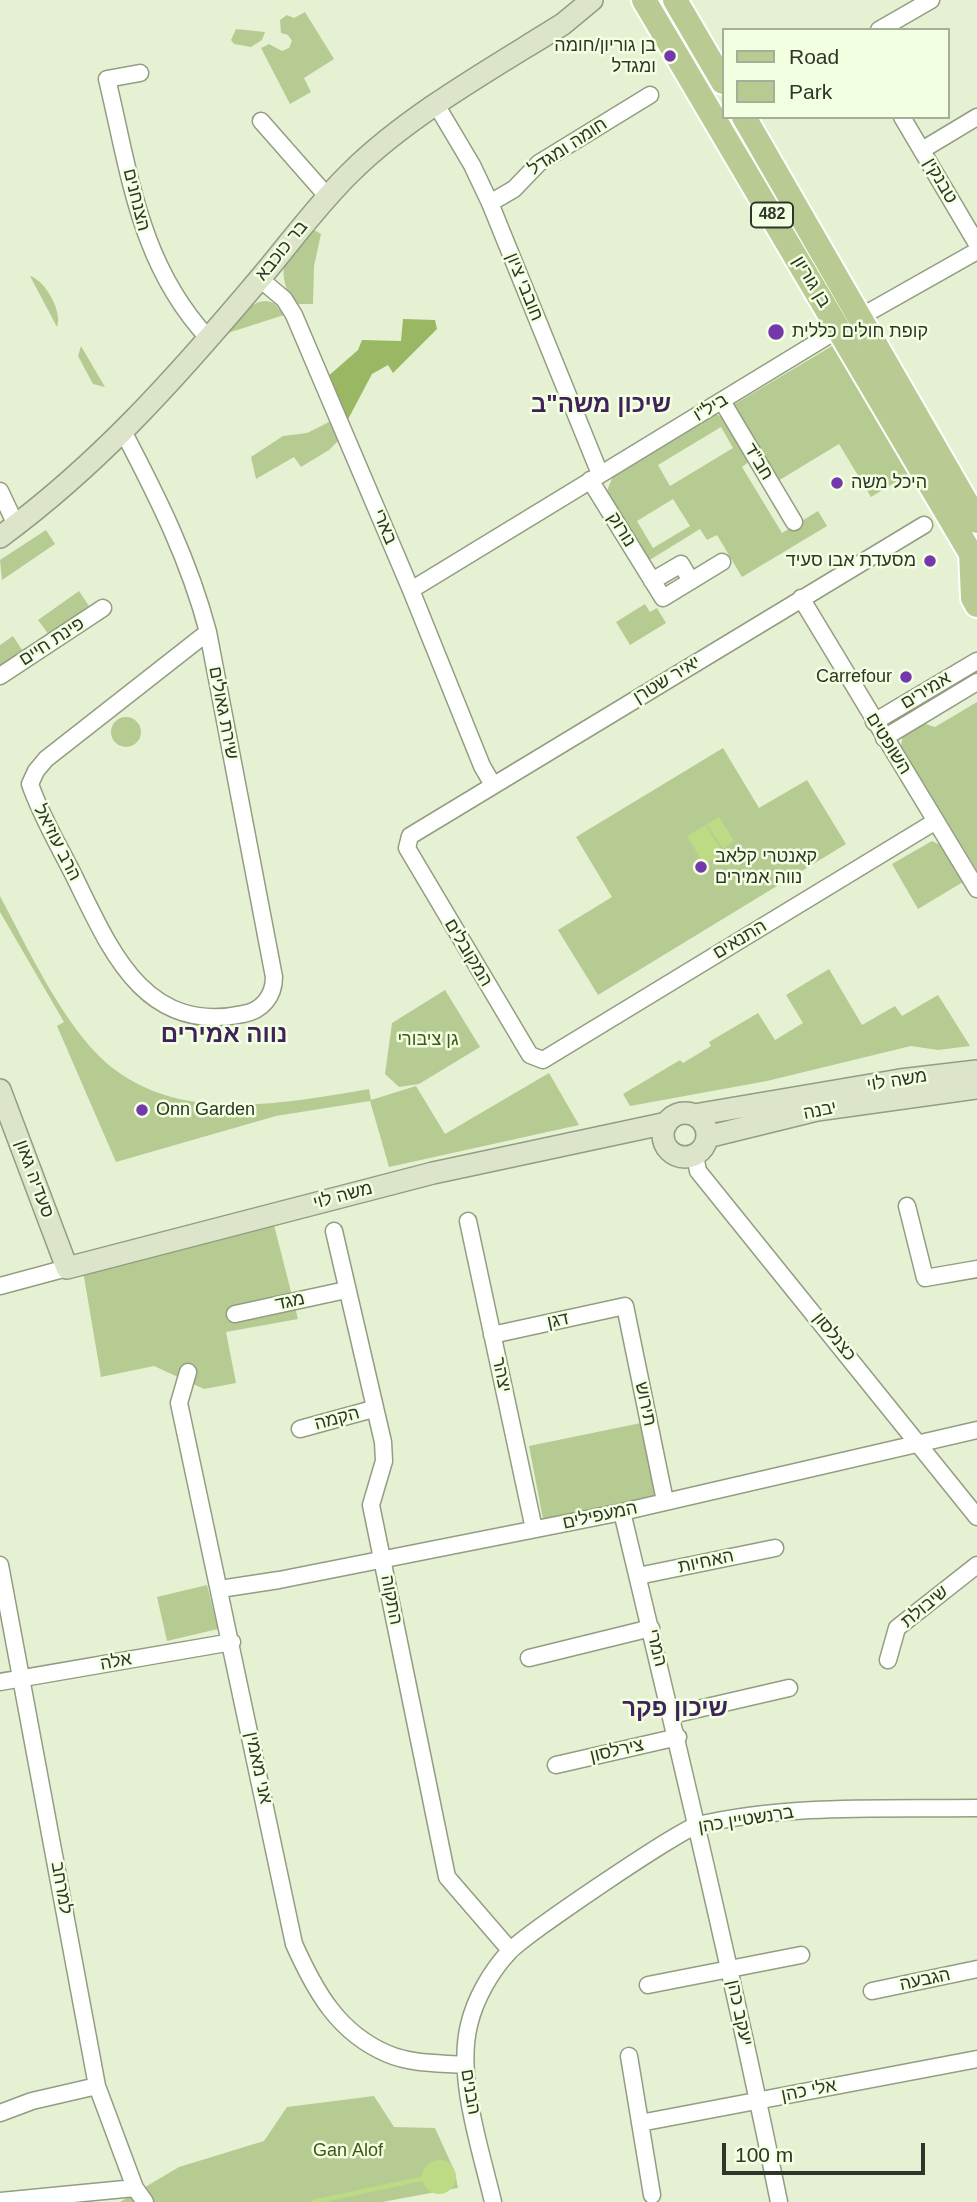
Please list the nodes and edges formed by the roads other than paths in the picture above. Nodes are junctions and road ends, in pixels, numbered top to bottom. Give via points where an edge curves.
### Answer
1 (592, 0) edge
2 (676, 0) edge
3 (931, 0) edge
4 (643, 3) edge
5 (882, 28) edge
6 (140, 73) dead end
7 (722, 80) edge
8 (650, 95) dead end
9 (437, 106) junction
10 (977, 117) edge
11 (745, 119) edge
12 (903, 119) edge
13 (261, 121) dead end
14 (922, 150) junction
15 (327, 196) junction
16 (490, 203) junction
17 (977, 244) edge
18 (977, 251) edge
19 (260, 279) junction
20 (860, 317) junction
21 (839, 329) junction
22 (209, 339) junction
23 (722, 401) junction
24 (124, 433) junction
25 (595, 477) junction
26 (0, 491) edge
27 (977, 521) edge
28 (794, 522) dead end
29 (924, 525) dead end
30 (8, 531) edge
31 (974, 558) edge
32 (722, 562) dead end
33 (411, 590) junction
34 (800, 598) junction
35 (977, 606) edge
36 (103, 608) dead end
37 (208, 632) junction
38 (977, 661) edge
39 (0, 676) edge
40 (977, 682) edge
41 (874, 722) junction
42 (884, 738) junction
43 (493, 785) junction
44 (936, 821) junction
45 (410, 836) joint
46 (977, 889) edge
47 (264, 1005) joint
48 (543, 1060) joint
49 (977, 1071) edge
50 (977, 1088) edge
51 (0, 1090) edge
52 (694, 1115) junction
53 (5, 1116) edge
54 (667, 1123) junction
55 (620, 1132) junction
56 (701, 1146) junction
57 (668, 1150) junction
58 (907, 1206) dead end
59 (468, 1221) dead end
60 (334, 1231) dead end
61 (67, 1268) junction
62 (977, 1269) edge
63 (0, 1286) edge
64 (346, 1290) junction
65 (625, 1306) joint
66 (234, 1314) dead end
67 (492, 1335) junction
68 (188, 1372) dead end
69 (373, 1409) junction
70 (300, 1429) dead end
71 (977, 1430) edge
72 (918, 1442) junction
73 (665, 1501) junction
74 (622, 1512) junction
75 (977, 1517) edge
76 (534, 1529) junction
77 (775, 1548) dead end
78 (383, 1559) junction
79 (0, 1565) edge
80 (977, 1565) edge
81 (638, 1576) junction
82 (220, 1589) junction
83 (651, 1628) junction
84 (232, 1642) junction
85 (529, 1658) dead end
86 (888, 1660) dead end
87 (22, 1679) junction
88 (0, 1682) edge
89 (789, 1688) dead end
90 (673, 1715) junction
91 (678, 1737) junction
92 (556, 1765) dead end
93 (977, 1808) edge
94 (694, 1826) junction
95 (510, 1950) junction
96 (802, 1955) dead end
97 (729, 1969) junction
98 (977, 1969) edge
99 (648, 1985) dead end
100 (872, 1991) dead end
101 (629, 2056) dead end
102 (977, 2059) edge
103 (464, 2065) junction
104 (97, 2086) junction
105 (758, 2101) junction
106 (0, 2113) edge
107 (640, 2123) junction
108 (135, 2188) junction
109 (652, 2195) dead end
110 (0, 2201) edge
111 (145, 2202) edge
112 (493, 2202) edge
113 (779, 2202) edge

1 - 9 street, בר כוכבא
2 - 7 main road
3 - 5 street
4 - 21 main road, בן גוריון / 482
6 - 22 street, הצנחנים via 107,79 141,224 177,299
8 - 16 street, חומה ומגדל via 540,163 514,189
9 - 15 street, בר כוכבא via 368,155
9 - 16 street, חובבי ציון
10 - 14 street
11 - 20 main road, בן גוריון / 482
12 - 14 street, טבנקין
13 - 15 street
14 - 17 street, טבנקין
15 - 19 street, בר כוכבא
16 - 25 street, חובבי ציון
18 - 20 street, ביל"ו
19 - 22 street, בר כוכבא
19 - 33 street, בארי via 284,299 294,315
20 - 21 street, ביל"ו
20 - 27 main road, בן גוריון / 482
21 - 23 street, ביל"ו
21 - 31 main road, בן גוריון / 482
22 - 24 street, בר כוכבא
23 - 25 street, ביל"ו
23 - 28 street, חב"ד
24 - 30 street, בר כוכבא
24 - 37 street, שירת גאולים via 182,549
25 - 32 street, נורוק via 663,598
25 - 33 street, ביל"ו
26 - 30 street
29 - 34 street, יאיר שטרן
31 - 35 main road
33 - 43 street, בארי
34 - 41 street, השופטים
34 - 43 street, יאיר שטרן
36 - 39 street, פינת חיים
37 - 47 street, שירת גאולים via 274,977
37 - 47 street, הרב עוזיאל via 46,759 30,784 109,947 130,977 171,1010 203,1017 247,1014
38 - 41 street, אמירים
40 - 42 street, אמירים
41 - 42 street, השופטים
42 - 44 street, השופטים
43 - 45 street, יאיר שטרן
44 - 46 street, השופטים
44 - 48 street, התנאים
45 - 48 street, המקובלים via 409,855 530,1055
49 - 52 street, משה לוי
50 - 56 street, יבנה via 817,1110
51 - 53 street, סעדיה גאון
52 - 54 street via 679,1114
52 - 56 street via 704,1124
53 - 61 street, סעדיה גאון
54 - 55 street, משה לוי
54 - 57 street via 663,1136
55 - 57 street
55 - 61 street, משה לוי via 433,1173
56 - 57 street via 680,1157
56 - 72 street, כצנלסון via 698,1171
58 - 62 street via 925,1278
59 - 67 street, יצהר
60 - 64 street, התקוה
61 - 63 street
64 - 66 street, מגד
64 - 69 street, התקוה
65 - 67 street, דגן
65 - 73 street, תירוש
67 - 76 street, יצהר
68 - 82 street, אני מאמין via 179,1404
69 - 70 street, הקמה
69 - 78 street, התקוה via 384,1461 371,1504
71 - 72 street, המעפילים
72 - 73 street, המעפילים
72 - 75 street, כצנלסון
73 - 74 street, המעפילים
74 - 76 street, המעפילים
74 - 81 street, המרי
76 - 78 street, המעפילים
77 - 81 street, האחיות
78 - 82 street, המעפילים
78 - 95 street, התקוה via 447,1877
79 - 87 street, למרחב
80 - 86 street, שיבולת via 897,1628
81 - 83 street, המרי
82 - 84 street, אני מאמין
83 - 85 street
83 - 90 street, המרי
84 - 87 street, אלה
84 - 103 street, אני מאמין via 295,1944 316,1992 338,2019 387,2054
87 - 88 street, אלה
87 - 104 street, למרחב
89 - 90 street
90 - 91 street, המרי
91 - 92 street, צירלסון
91 - 94 street, המרי
93 - 94 street, ברנשטיין כהן via 809,1811
94 - 95 street, ברנשטיין כהן
94 - 97 street, יעקב כהן
95 - 103 street, הבנים via 477,2000 468,2027
96 - 97 street
97 - 99 street
97 - 105 street, יעקב כהן
98 - 100 street, הגבעה
101 - 107 street
102 - 105 street, אלי כהן
103 - 112 street, הבנים
104 - 106 street
104 - 108 street, למרחב
105 - 107 street, אלי כהן
105 - 113 street, יעקב כהן
107 - 109 street
108 - 110 street
108 - 111 street, למרחב

